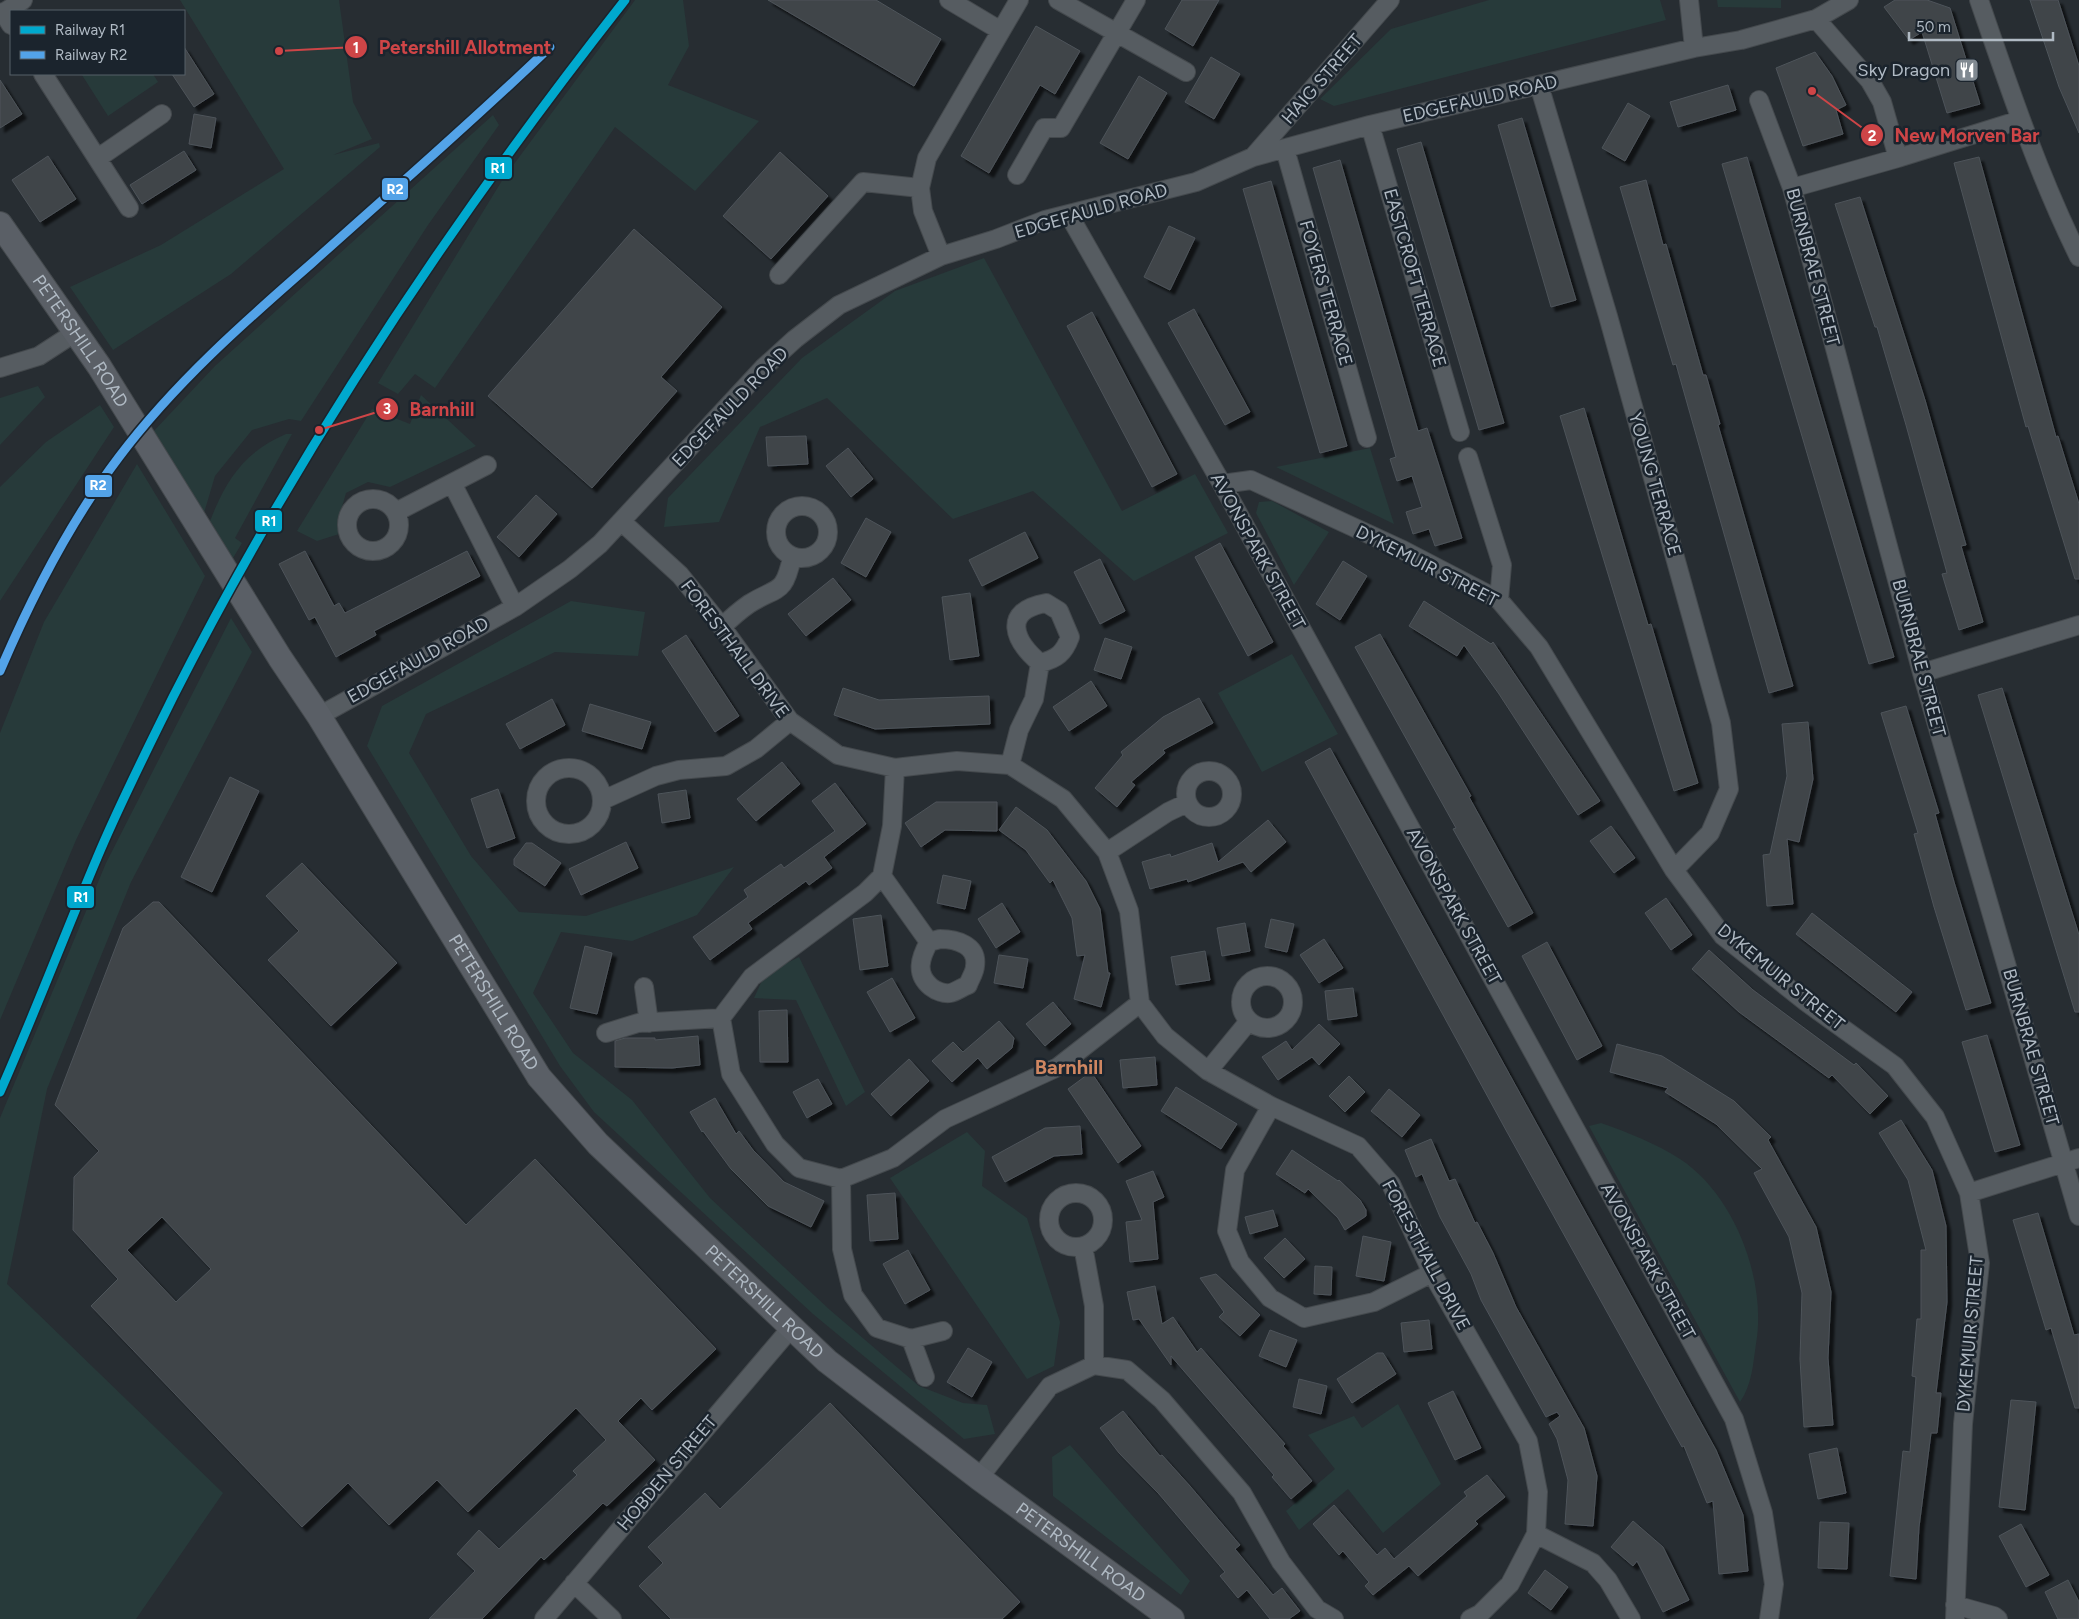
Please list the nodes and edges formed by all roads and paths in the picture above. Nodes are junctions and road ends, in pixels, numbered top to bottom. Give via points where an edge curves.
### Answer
1 (23, 0) edge
2 (949, 0) edge
3 (1018, 0) edge
4 (1058, 0) edge
5 (1136, 0) edge
6 (1390, 0) edge
7 (1689, 0) edge
8 (1849, 0) edge
9 (1979, 0) edge
10 (12, 10) edge
11 (1816, 18) junction
12 (1001, 31) junction
13 (1116, 33) junction
14 (1694, 48) junction
15 (1186, 72) dead end
16 (44, 75) edge
17 (1540, 85) junction
18 (1759, 100) dead end
19 (162, 114) dead end
20 (2020, 120) junction
21 (1370, 125) junction
22 (1285, 149) junction
23 (1253, 157) junction
24 (98, 158) junction
25 (1898, 158) junction
26 (1017, 176) dead end
27 (920, 188) junction
28 (1792, 188) junction
29 (129, 208) dead end
30 (1069, 215) junction
31 (0, 224) edge
32 (941, 256) junction
33 (2079, 257) edge
34 (779, 275) dead end
35 (76, 332) junction
36 (0, 368) edge
37 (1460, 432) dead end
38 (1367, 438) dead end
39 (1468, 457) dead end
40 (487, 465) dead end
41 (452, 483) junction
42 (1222, 484) junction
43 (396, 512) dead end
44 (622, 522) junction
45 (792, 557) dead end
46 (1499, 600) junction
47 (515, 607) junction
48 (2079, 625) edge
49 (722, 627) junction
50 (1040, 663) dead end
51 (1922, 673) junction
52 (319, 716) junction
53 (790, 721) junction
54 (1010, 765) junction
55 (896, 768) junction
56 (603, 800) dead end
57 (1187, 803) dead end
58 (1107, 852) junction
59 (1674, 870) junction
60 (882, 876) junction
61 (929, 942) dead end
62 (644, 987) dead end
63 (1140, 1004) junction
64 (721, 1018) junction
65 (1249, 1021) dead end
66 (649, 1023) junction
67 (606, 1032) dead end
68 (1208, 1071) junction
69 (1271, 1106) junction
70 (2072, 1161) edge
71 (841, 1180) junction
72 (1968, 1192) junction
73 (2079, 1216) edge
74 (1083, 1246) dead end
75 (1432, 1273) junction
76 (791, 1328) junction
77 (943, 1332) dead end
78 (911, 1339) junction
79 (1094, 1365) junction
80 (926, 1377) dead end
81 (980, 1478) junction
82 (1536, 1534) junction
83 (574, 1583) junction
84 (1955, 1612) edge
85 (1625, 1617) edge
86 (544, 1619) edge
87 (612, 1619) edge
88 (1172, 1619) edge
89 (1334, 1619) edge
90 (1470, 1619) edge
91 (1769, 1619) edge
92 (1998, 1619) edge

1 - 10 street
2 - 12 street
3 - 12 street
4 - 13 street
5 - 13 street
6 - 23 street, HAIG STREET
7 - 14 street
8 - 11 street, EDGEFAULD ROAD
9 - 20 street
11 - 14 street, EDGEFAULD ROAD via 1741,40
11 - 25 street via 1870,81 1882,102
12 - 27 street via 927,158
13 - 15 street
13 - 26 street via 1061,128 1044,128
14 - 17 street, EDGEFAULD ROAD
16 - 24 street
17 - 21 street, EDGEFAULD ROAD
17 - 59 street, YOUNG TERRACE via 1721,723 1729,789 1710,833
18 - 28 street, BURNBRAE STREET
19 - 24 street
20 - 25 street
20 - 33 street
21 - 22 street, EDGEFAULD ROAD
21 - 37 street, EASTCROFT TERRACE
22 - 23 street, EDGEFAULD ROAD
22 - 38 street, FOYERS TERRACE
23 - 30 street, EDGEFAULD ROAD via 1196,182
24 - 29 street
25 - 28 street
27 - 32 street via 923,211
27 - 34 street via 863,182
28 - 51 street, BURNBRAE STREET
30 - 32 street, EDGEFAULD ROAD via 1045,220
30 - 42 street, AVONSPARK STREET
31 - 35 street, PETERSHILL ROAD
32 - 44 street, EDGEFAULD ROAD via 839,306 795,339 763,368
35 - 36 street via 40,356
35 - 52 street, PETERSHILL ROAD
39 - 46 street via 1502,565
40 - 41 street
41 - 43 street
41 - 47 street
42 - 46 street, DYKEMUIR STREET via 1251,480 1403,550
42 - 91 street, AVONSPARK STREET via 1734,1419 1763,1513 1774,1584
44 - 47 street, EDGEFAULD ROAD via 570,569
44 - 49 street, FORESTHALL DRIVE via 680,575
45 - 49 street via 786,582 775,592 749,604
46 - 59 street, DYKEMUIR STREET via 1539,647
47 - 52 street, EDGEFAULD ROAD
48 - 51 street
49 - 53 street, FORESTHALL DRIVE
50 - 54 street via 1034,699 1019,730
51 - 70 street, BURNBRAE STREET
52 - 76 street, PETERSHILL ROAD via 539,1077 598,1144
53 - 55 street, FORESTHALL DRIVE via 838,755
53 - 56 street via 756,749 726,766 679,770 656,776
54 - 55 street, FORESTHALL DRIVE via 957,761
54 - 58 street, FORESTHALL DRIVE via 1063,799
55 - 60 street via 892,826
57 - 58 street
58 - 63 street, FORESTHALL DRIVE via 1129,911
59 - 72 street, DYKEMUIR STREET via 1724,936 1806,1002 1895,1066 1935,1117
60 - 61 street
60 - 64 street via 865,893 752,977
62 - 66 street
63 - 68 street, FORESTHALL DRIVE via 1165,1036
63 - 71 street via 1058,1067 945,1119 893,1158
64 - 66 street
64 - 71 street via 731,1074 775,1144 799,1168
65 - 68 street
66 - 67 street
68 - 69 street, FORESTHALL DRIVE
69 - 75 street, FORESTHALL DRIVE via 1358,1146 1391,1184
69 - 75 street via 1235,1170 1226,1231 1240,1262 1270,1298 1304,1318 1374,1302
70 - 72 street
70 - 73 street, BURNBRAE STREET
71 - 78 street via 842,1249 853,1295 877,1328
72 - 84 street, DYKEMUIR STREET via 1980,1263 1963,1424
74 - 79 street via 1094,1306
75 - 82 street, FORESTHALL DRIVE via 1528,1441 1538,1492
76 - 81 street, PETERSHILL ROAD via 827,1361
76 - 83 street, HOBDEN STREET
77 - 78 street
78 - 80 street
79 - 81 street via 1050,1386
79 - 89 street via 1127,1370 1162,1400 1242,1493 1281,1562 1316,1609
81 - 88 street, PETERSHILL ROAD
82 - 85 street via 1593,1563 1608,1580
82 - 90 street, FORESTHALL DRIVE via 1510,1584 1480,1614
83 - 86 street, HOBDEN STREET
83 - 87 street
84 - 92 street

